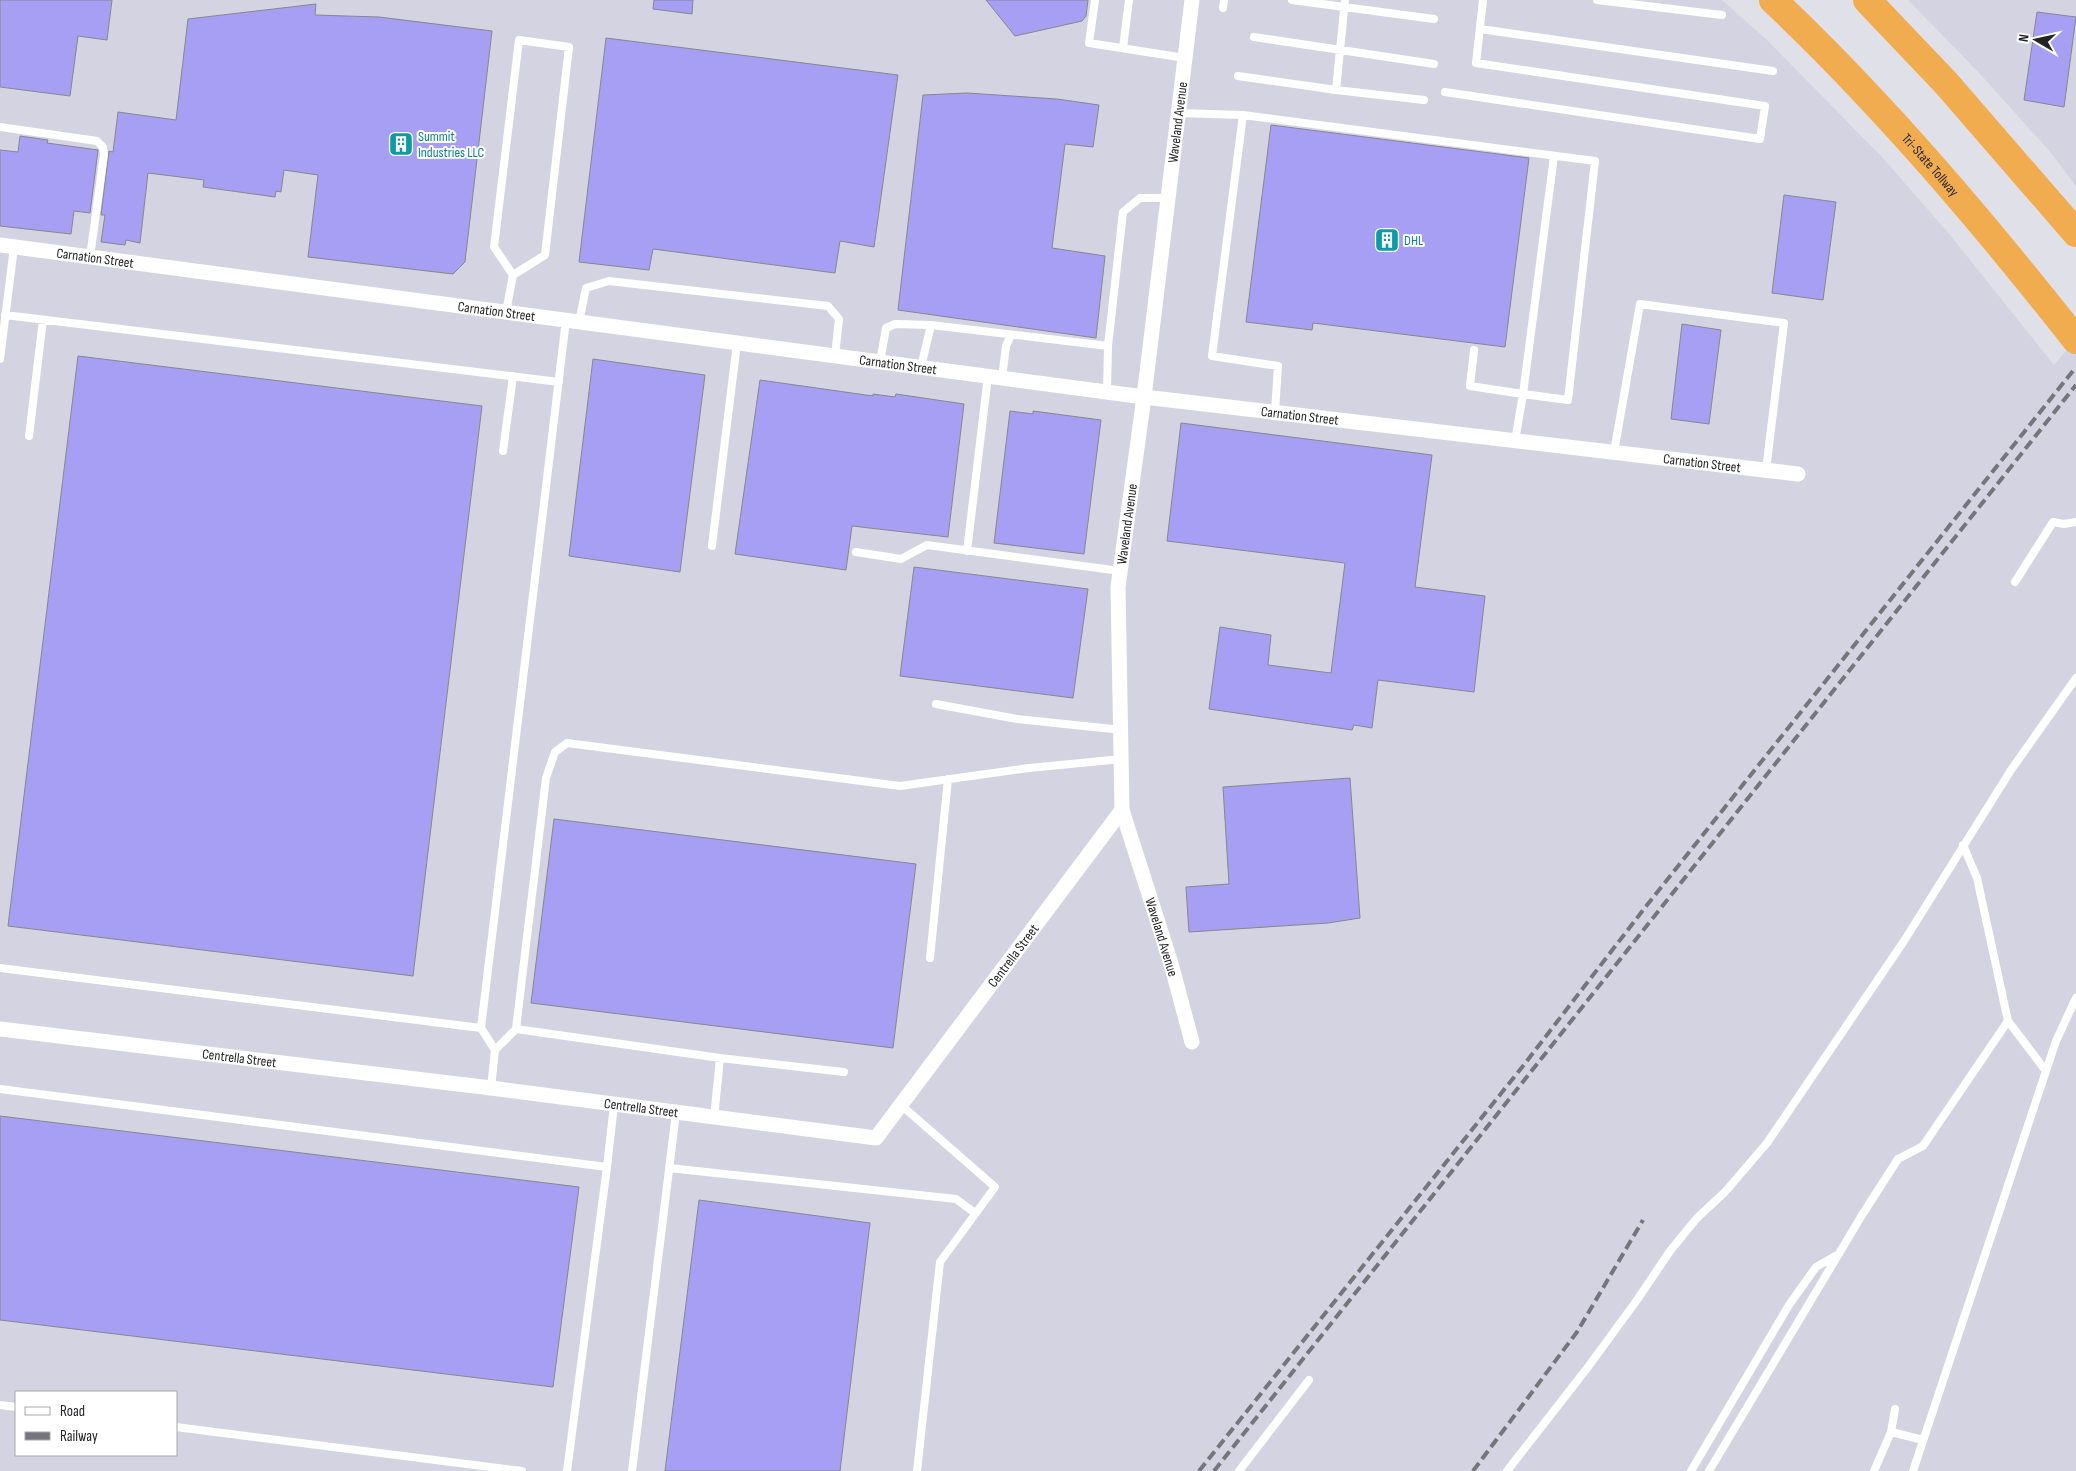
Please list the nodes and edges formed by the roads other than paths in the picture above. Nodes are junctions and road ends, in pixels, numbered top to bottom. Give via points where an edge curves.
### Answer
1 (1095, 0) edge
2 (1129, 0) edge
3 (1192, 0) edge
4 (1292, 0) edge
5 (1483, 0) edge
6 (1597, 0) edge
7 (1773, 0) edge
8 (1867, 0) edge
9 (1344, 3) edge
10 (1722, 16) dead end
11 (1434, 19) dead end
12 (1480, 29) junction
13 (1254, 37) dead end
14 (1123, 48) junction
15 (1340, 50) junction
16 (1185, 58) junction
17 (1434, 64) dead end
18 (1773, 71) dead end
19 (1238, 76) dead end
20 (1336, 90) junction
21 (1444, 92) dead end
22 (1424, 100) dead end
23 (1178, 113) junction
24 (1243, 115) junction
25 (0, 127) edge
26 (1554, 156) junction
27 (1168, 198) junction
28 (2076, 233) edge
29 (7, 246) edge
30 (90, 257) junction
31 (513, 275) junction
32 (506, 312) junction
33 (5, 315) junction
34 (43, 320) junction
35 (572, 321) junction
36 (931, 324) junction
37 (1011, 335) junction
38 (2076, 340) edge
39 (737, 343) junction
40 (1108, 346) junction
41 (1474, 350) dead end
42 (834, 356) junction
43 (0, 359) edge
44 (880, 362) junction
45 (921, 368) junction
46 (513, 376) junction
47 (995, 377) junction
48 (559, 382) junction
49 (1107, 392) junction
50 (1523, 394) junction
51 (1144, 397) junction
52 (1275, 412) junction
53 (29, 436) dead end
54 (1515, 441) junction
55 (503, 451) dead end
56 (1614, 452) junction
57 (1766, 470) junction
58 (1798, 474) dead end
59 (2076, 522) edge
60 (712, 546) dead end
61 (967, 551) junction
62 (856, 552) dead end
63 (1120, 572) junction
64 (2014, 582) dead end
65 (2076, 678) edge
66 (936, 704) dead end
67 (1122, 730) junction
68 (1122, 759) junction
69 (948, 779) junction
70 (1122, 810) junction
71 (1963, 845) junction
72 (930, 958) dead end
73 (0, 968) edge
74 (2076, 998) edge
75 (2008, 1021) junction
76 (480, 1028) junction
77 (516, 1029) junction
78 (0, 1033) edge
79 (1192, 1042) dead end
80 (495, 1050) junction
81 (720, 1058) junction
82 (844, 1072) dead end
83 (2046, 1072) junction
84 (0, 1088) edge
85 (491, 1088) junction
86 (901, 1104) junction
87 (614, 1105) junction
88 (676, 1113) junction
89 (714, 1118) junction
90 (607, 1168) junction
91 (669, 1168) junction
92 (975, 1213) junction
93 (1840, 1253) junction
94 (1309, 1380) dead end
95 (0, 1405) edge
96 (15, 1407) edge
97 (1895, 1409) dead end
98 (178, 1428) edge
99 (1891, 1432) junction
100 (1923, 1440) junction
101 (522, 1471) edge
102 (567, 1471) edge
103 (632, 1471) edge
104 (917, 1471) edge
105 (1239, 1471) edge
106 (1506, 1471) edge
107 (1691, 1471) edge
108 (1709, 1471) edge
109 (1874, 1471) edge
110 (1913, 1471) edge

1 - 14 lane via 1090,43
2 - 14 lane
3 - 16 street, Waveland Avenue
4 - 9 lane
5 - 12 lane
6 - 10 lane
7 - 38 highway, Tri-State Tollway via 1872,98 2003,247
8 - 28 highway via 1946,83
9 - 11 lane
9 - 15 lane
12 - 18 lane
12 - 21 lane via 1476,63 1765,106 1760,139
13 - 15 lane
14 - 16 lane
15 - 17 lane
15 - 20 lane
16 - 23 street, Waveland Avenue
19 - 20 lane
20 - 22 lane
23 - 24 lane
23 - 27 street, Waveland Avenue
24 - 26 lane
24 - 52 lane via 1212,356 1278,366
25 - 30 lane via 97,142 103,147
26 - 50 lane
26 - 50 lane via 1595,161 1568,400
27 - 40 lane via 1140,198 1123,212
27 - 51 street, Waveland Avenue
29 - 30 street, Carnation Street
29 - 33 lane
30 - 32 street, Carnation Street
31 - 31 lane via 545,255 569,47 519,40 494,247
31 - 32 lane
32 - 35 street, Carnation Street
33 - 34 lane
33 - 43 lane
34 - 46 lane
34 - 53 lane
35 - 39 street, Carnation Street
35 - 42 lane via 586,288 609,281 828,306 839,319
35 - 48 lane
36 - 37 lane
36 - 44 lane via 895,324 886,328
36 - 45 lane
37 - 40 lane
37 - 47 lane
39 - 42 street, Carnation Street
39 - 60 lane
40 - 49 lane
41 - 50 lane via 1470,386
42 - 44 street, Carnation Street
44 - 45 street, Carnation Street
45 - 47 street, Carnation Street
46 - 48 lane
46 - 55 lane
47 - 49 street, Carnation Street
47 - 61 lane
48 - 76 lane
49 - 51 street, Carnation Street
50 - 54 lane
51 - 52 street, Carnation Street
51 - 63 street, Waveland Avenue
52 - 54 street, Carnation Street
54 - 56 street, Carnation Street
56 - 57 street, Carnation Street
56 - 57 lane via 1640,304 1784,323
57 - 58 street, Carnation Street
59 - 64 lane via 2053,522
61 - 62 lane via 927,546 901,559
61 - 63 lane
63 - 67 street, Waveland Avenue
65 - 71 lane
66 - 67 lane via 1017,719
67 - 68 street, Waveland Avenue
68 - 69 lane
68 - 70 street, Waveland Avenue
69 - 72 lane
69 - 77 lane via 900,786 567,743 555,752 546,778
70 - 79 street, Waveland Avenue via 1170,960
70 - 86 street, Centrella Street
71 - 75 lane via 1977,878
71 - 106 lane via 1904,941 1767,1144 1670,1250 1638,1300
73 - 76 lane
74 - 83 lane via 2056,1040
75 - 83 lane
75 - 93 lane via 1924,1146 1898,1159
76 - 80 lane
77 - 80 lane
77 - 81 lane
78 - 85 street, Centrella Street
80 - 85 lane
81 - 82 lane
81 - 89 lane
83 - 100 lane
84 - 90 lane
85 - 87 street, Centrella Street
86 - 89 street, Centrella Street via 876,1138
86 - 92 lane via 995,1186
87 - 88 street, Centrella Street
87 - 90 lane
88 - 89 street, Centrella Street
88 - 91 lane
90 - 102 lane
91 - 92 lane via 956,1199
91 - 103 lane
92 - 104 lane via 940,1262
93 - 107 lane via 1816,1267 1789,1305
93 - 108 lane
94 - 105 lane
95 - 96 lane
97 - 99 lane
98 - 101 lane
99 - 100 lane
99 - 109 lane
100 - 110 lane

